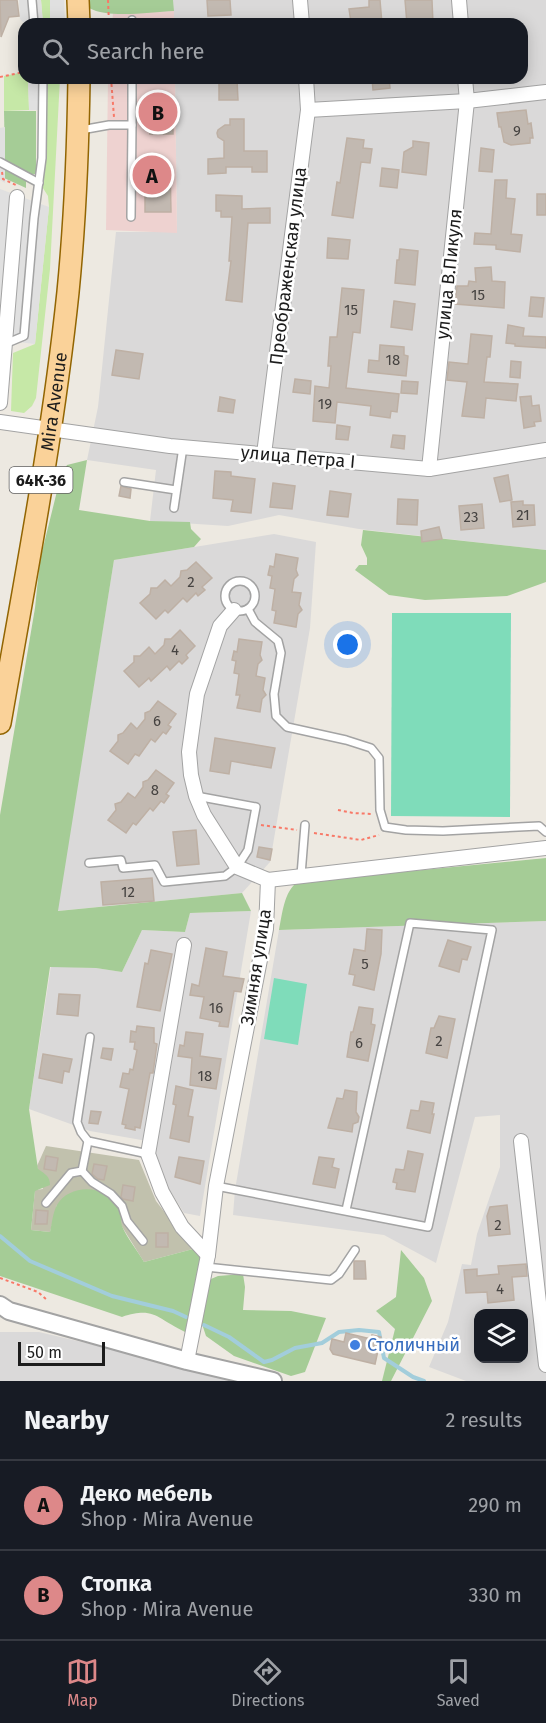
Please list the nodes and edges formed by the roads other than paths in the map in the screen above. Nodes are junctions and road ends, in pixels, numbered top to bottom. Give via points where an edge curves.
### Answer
1 (32, 0) edge
2 (78, 0) edge
3 (300, 0) edge
4 (459, 0) edge
5 (34, 18) edge
6 (79, 18) edge
7 (302, 18) edge
8 (460, 18) edge
9 (43, 84) edge
10 (80, 84) edge
11 (132, 84) edge
12 (306, 84) edge
13 (465, 84) edge
14 (546, 92) edge
15 (466, 101) junction
16 (308, 110) junction
17 (132, 125) junction
18 (78, 130) junction
19 (1, 163) edge
20 (39, 183) junction
21 (17, 197) dead end
22 (131, 218) dead end
23 (5, 344) junction
24 (0, 403) edge
25 (0, 422) edge
26 (50, 428) junction
27 (183, 447) junction
28 (546, 450) edge
29 (264, 454) junction
30 (429, 469) junction
31 (124, 482) dead end
32 (176, 490) junction
33 (174, 508) dead end
34 (241, 610) joint
35 (0, 723) edge
36 (196, 796) junction
37 (305, 828) road end
38 (546, 832) edge
39 (546, 848) edge
40 (89, 863) dead end
41 (237, 867) junction
42 (301, 875) junction
43 (268, 880) junction
44 (184, 945) dead end
45 (90, 1037) dead end
46 (88, 1141) junction
47 (521, 1141) dead end
48 (148, 1154) junction
49 (82, 1171) junction
50 (216, 1186) junction
51 (46, 1203) dead end
52 (346, 1210) junction
53 (143, 1241) dead end
54 (355, 1250) dead end
55 (207, 1261) junction
56 (2, 1311) edge
57 (187, 1361) junction
58 (546, 1365) edge
59 (273, 1381) edge

1 - 5 lane
2 - 6 main road
3 - 7 street
4 - 8 street
9 - 20 lane
10 - 18 main road, Mira Avenue
11 - 17 lane
12 - 16 street, Преображенская улица
13 - 15 street, улица В.Пикуля
14 - 15 street
15 - 16 street
15 - 30 street, улица В.Пикуля
16 - 29 street, Преображенская улица
17 - 18 lane
17 - 22 lane
18 - 26 main road, Mira Avenue via 68,291
19 - 20 lane
20 - 23 lane via 24,336
21 - 23 street
23 - 24 street
25 - 26 street, улица Петра I
26 - 27 street, улица Петра I
26 - 35 main road, Mira Avenue / 64К-36
27 - 29 street, улица Петра I
27 - 32 lane
28 - 30 street, улица Петра I
29 - 30 street, улица Петра I
31 - 32 lane
32 - 33 lane
34 - 36 street via 220,626 197,694 189,752
34 - 38 lane via 278,641 281,653 274,694 276,716 287,727 371,748 379,758 385,827 443,831 538,826
36 - 41 street
36 - 41 lane via 256,807 248,850
37 - 42 lane
39 - 42 street
40 - 41 lane via 122,860 123,868 155,865 164,882 225,876
41 - 43 street
42 - 43 street
43 - 50 street, Зимняя улица via 266,929
44 - 48 street
45 - 46 lane via 77,1122
46 - 48 lane
46 - 49 lane
47 - 58 street
48 - 55 street via 162,1192
49 - 51 lane via 71,1173
49 - 53 lane via 123,1206 127,1221
50 - 52 lane
50 - 55 street, Зимняя улица
52 - 52 lane via 428,1227 492,930 410,923
54 - 55 lane via 331,1280
55 - 57 street, Зимняя улица
56 - 57 street
57 - 59 street

